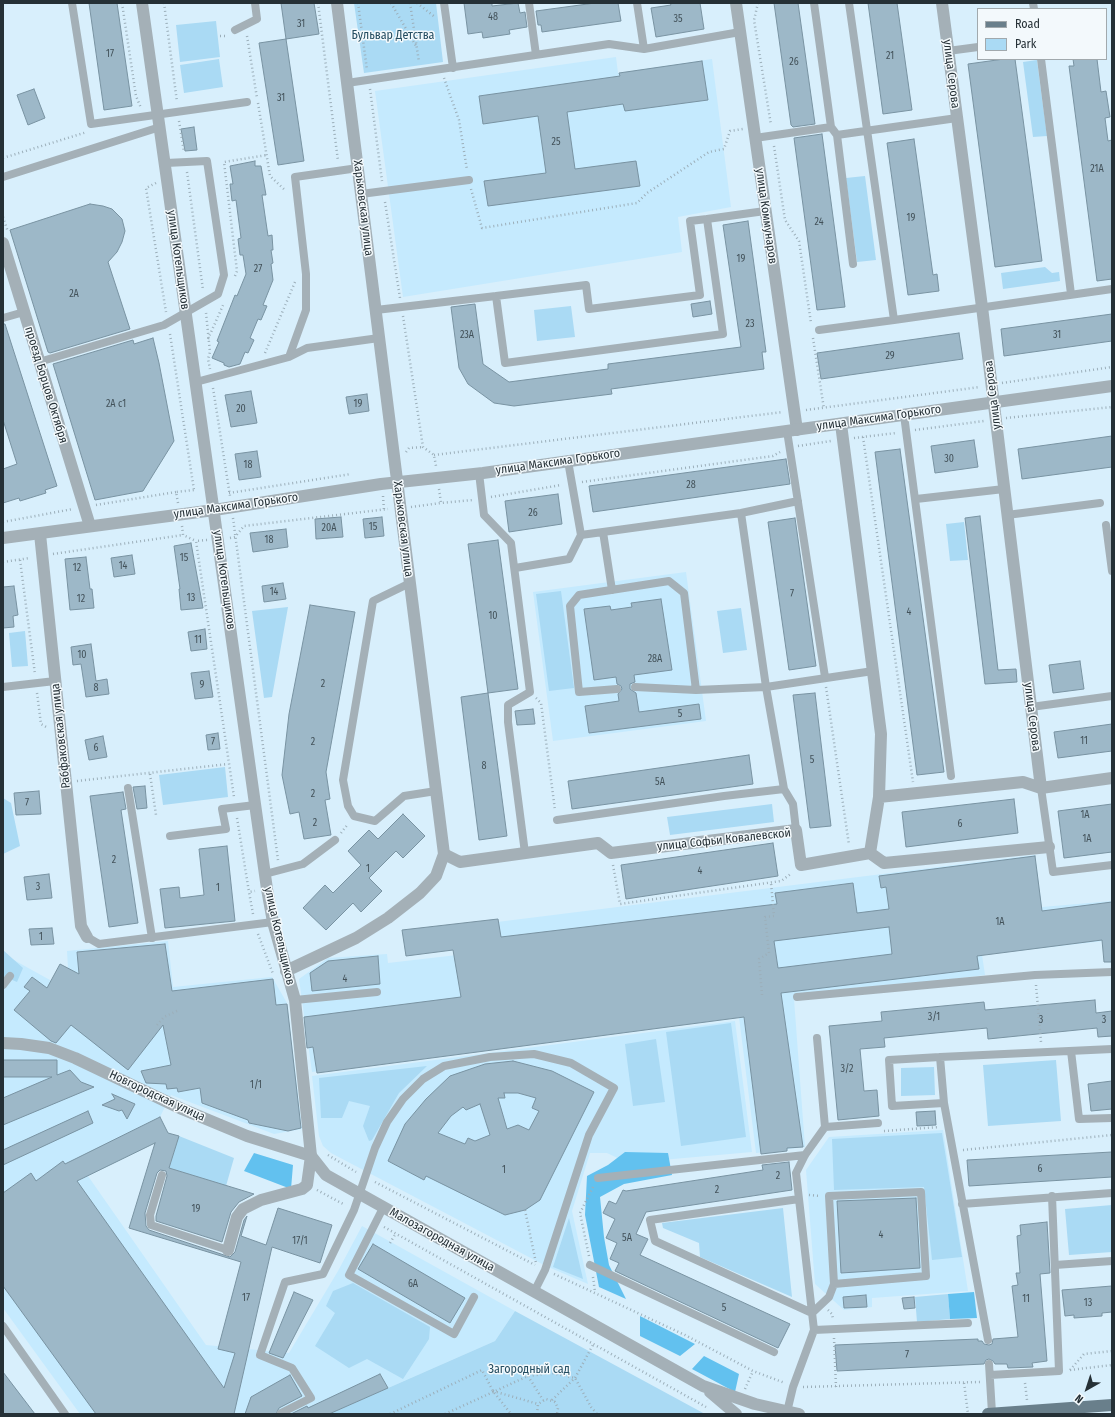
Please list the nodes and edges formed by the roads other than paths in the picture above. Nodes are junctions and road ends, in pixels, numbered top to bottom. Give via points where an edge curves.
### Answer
1 (72, 3) edge
2 (142, 3) edge
3 (255, 3) edge
4 (337, 3) edge
5 (444, 3) edge
6 (529, 3) edge
7 (636, 3) edge
8 (736, 3) edge
9 (814, 3) edge
10 (849, 3) edge
11 (942, 3) edge
12 (236, 30) dead end
13 (740, 32) junction
14 (977, 47) edge
15 (644, 49) junction
16 (948, 51) junction
17 (536, 55) junction
18 (1041, 60) edge
19 (453, 68) junction
20 (347, 83) junction
21 (246, 102) dead end
22 (158, 114) junction
23 (957, 118) junction
24 (160, 127) junction
25 (831, 127) junction
26 (867, 130) junction
27 (754, 133) junction
28 (837, 135) junction
29 (166, 163) junction
30 (358, 168) junction
31 (3, 177) edge
32 (469, 180) road end
33 (361, 194) junction
34 (766, 211) junction
35 (707, 219) junction
36 (3, 243) edge
37 (854, 264) dead end
38 (1112, 289) edge
39 (1070, 294) junction
40 (496, 296) junction
41 (982, 307) junction
42 (376, 310) junction
43 (24, 312) junction
44 (185, 314) junction
45 (3, 318) edge
46 (894, 320) junction
47 (816, 331) road end
48 (379, 338) junction
49 (289, 358) junction
50 (39, 362) junction
51 (196, 382) junction
52 (1112, 386) edge
53 (994, 403) junction
54 (904, 415) junction
55 (841, 424) junction
56 (792, 430) junction
57 (568, 461) junction
58 (479, 473) junction
59 (398, 482) junction
60 (1004, 489) junction
61 (916, 499) junction
62 (798, 501) junction
63 (1100, 503) dead end
64 (214, 510) junction
65 (741, 513) junction
66 (1007, 515) junction
67 (1106, 525) dead end
68 (90, 526) junction
69 (603, 532) junction
70 (40, 534) junction
71 (581, 535) junction
72 (3, 538) edge
73 (515, 568) junction
74 (1112, 572) edge
75 (410, 583) junction
76 (612, 590) junction
77 (872, 671) junction
78 (825, 677) junction
79 (55, 680) junction
80 (3, 687) edge
81 (636, 687) dead end
82 (766, 687) junction
83 (617, 689) dead end
84 (696, 690) junction
85 (1112, 696) edge
86 (1031, 707) junction
87 (951, 776) dead end
88 (1112, 778) edge
89 (128, 788) dead end
90 (1041, 788) junction
91 (784, 789) junction
92 (436, 790) junction
93 (879, 797) junction
94 (255, 805) junction
95 (557, 820) road end
96 (796, 830) junction
97 (170, 836) dead end
98 (335, 840) road end
99 (1049, 847) junction
100 (525, 853) junction
101 (870, 853) junction
102 (444, 854) junction
103 (1112, 865) edge
104 (265, 874) junction
105 (273, 922) junction
106 (87, 937) joint
107 (152, 938) junction
108 (286, 971) junction
109 (1112, 972) edge
110 (10, 976) dead end
111 (3, 985) edge
112 (377, 992) dead end
113 (797, 997) dead end
114 (294, 1000) junction
115 (816, 1038) dead end
116 (3, 1043) edge
117 (1112, 1049) edge
118 (1071, 1051) junction
119 (940, 1057) junction
120 (944, 1103) junction
121 (1112, 1118) edge
122 (878, 1123) dead end
123 (825, 1128) junction
124 (805, 1155) junction
125 (311, 1156) junction
126 (162, 1175) dead end
127 (598, 1178) road end
128 (1112, 1192) edge
129 (359, 1194) junction
130 (1052, 1196) junction
131 (801, 1197) junction
132 (962, 1204) junction
133 (383, 1208) junction
134 (228, 1250) joint
135 (1112, 1261) edge
136 (590, 1265) road end
137 (1055, 1265) junction
138 (834, 1284) junction
139 (534, 1292) junction
140 (474, 1297) dead end
141 (812, 1313) junction
142 (968, 1323) dead end
143 (3, 1328) edge
144 (814, 1330) junction
145 (988, 1340) dead end
146 (774, 1352) dead end
147 (989, 1364) dead end
148 (990, 1379) junction
149 (703, 1386) junction
150 (1112, 1405) edge
151 (786, 1412) junction
152 (281, 1413) dead end
153 (65, 1414) edge
154 (736, 1414) edge
155 (799, 1414) edge
156 (991, 1414) edge

1 - 22 lane via 91,124
2 - 22 street, улица Котельщиков
3 - 12 lane via 257,19
4 - 20 street, Харьковская улица
5 - 19 lane
6 - 17 lane
7 - 15 lane
8 - 13 street, улица Коммунаров
9 - 25 lane
10 - 26 lane
11 - 16 street, улица Серова
13 - 15 lane
13 - 27 street, улица Коммунаров
14 - 16 lane
15 - 17 lane via 609,44
16 - 23 street, улица Серова
17 - 19 lane
18 - 39 lane
19 - 20 lane
20 - 30 street, Харьковская улица
21 - 22 lane
22 - 24 street, улица Котельщиков
23 - 26 lane
23 - 41 street, улица Серова
24 - 29 street, улица Котельщиков
24 - 31 lane
25 - 27 lane via 773,136
25 - 28 lane
26 - 28 lane
26 - 46 lane
27 - 34 street, улица Коммунаров
28 - 37 lane
29 - 44 street, улица Котельщиков
29 - 44 lane via 207,161 224,276 218,294
30 - 33 street, Харьковская улица
30 - 49 lane via 295,177 306,274 306,310
32 - 33 lane
33 - 42 street, Харьковская улица
34 - 35 lane
34 - 56 street, улица Коммунаров via 794,411
35 - 40 lane via 690,221 700,294 589,309 586,284
35 - 40 lane via 723,334 505,363
36 - 43 street, проезд Борцов Октября
38 - 39 lane
39 - 41 lane
40 - 42 lane
41 - 46 lane
41 - 53 street, улица Серова
42 - 48 street, Харьковская улица
43 - 45 lane
43 - 50 street, проезд Борцов Октября
44 - 50 lane via 168,323
44 - 51 street, улица Котельщиков
46 - 47 lane
48 - 49 lane via 306,348
48 - 59 street, Харьковская улица
49 - 51 lane
50 - 68 street, проезд Борцов Октября
51 - 64 street, улица Котельщиков
52 - 53 street, улица Максима Горького
53 - 54 street, улица Максима Горького
53 - 60 street, улица Серова
54 - 55 street, улица Максима Горького
54 - 61 lane
55 - 56 street, улица Максима Горького
55 - 77 street
56 - 57 street, улица Максима Горького
56 - 62 lane via 789,448
57 - 58 street, улица Максима Горького
57 - 71 lane
58 - 59 street, улица Максима Горького
58 - 73 lane via 484,515 512,543
59 - 64 street, улица Максима Горького
59 - 75 street, Харьковская улица
60 - 61 lane
60 - 66 street, улица Серова
61 - 87 lane
62 - 65 lane
62 - 78 lane
63 - 66 lane
64 - 68 street, улица Максима Горького
64 - 94 street, улица Котельщиков
65 - 69 lane
65 - 82 lane
66 - 86 street, улица Серова
67 - 74 lane
68 - 70 street, улица Максима Горького
69 - 71 lane
69 - 76 lane
70 - 72 street, улица Максима Горького
70 - 79 street, Рабфаковская улица
71 - 73 lane via 569,559
73 - 100 lane via 530,692 508,705 508,722
75 - 92 street, Харьковская улица
75 - 92 lane via 373,601 343,780 348,806 354,816 375,821 404,796
76 - 83 lane via 578,595 570,606 579,692
76 - 84 lane via 669,581 684,593
77 - 78 lane
77 - 93 street via 881,734
78 - 82 lane
79 - 80 lane
79 - 106 street, Рабфаковская улица via 81,926
81 - 84 lane
82 - 84 lane
82 - 91 lane
85 - 86 lane
86 - 90 street, улица Серова
88 - 90 street
89 - 107 lane
90 - 93 street via 1023,782
90 - 99 lane
91 - 95 lane
91 - 96 lane via 793,804
92 - 102 street, Харьковская улица
93 - 101 street
94 - 97 lane via 222,809 226,829
94 - 104 street, улица Котельщиков
96 - 100 street, улица Софьи Ковалевской via 611,853 598,843
96 - 101 street, улица Софьи Ковалевской via 801,865
98 - 104 lane via 303,864
99 - 101 street via 884,863
99 - 103 lane via 1053,872
100 - 102 street via 460,862
102 - 108 street, Харьковская улица via 436,876 420,893 388,918 356,938
104 - 105 street, улица Котельщиков
105 - 107 lane
105 - 108 street, улица Котельщиков
106 - 107 lane via 99,944
108 - 114 street, улица Котельщиков
109 - 113 lane via 1035,974
110 - 111 lane
112 - 114 lane
114 - 125 street, улица Котельщиков
115 - 123 lane
116 - 125 street, Новгородская улица via 49,1048 189,1112 269,1144
117 - 118 lane
118 - 119 lane
118 - 121 lane via 1079,1119
119 - 120 lane
119 - 120 lane via 889,1060 892,1106
120 - 132 lane
122 - 123 lane
123 - 124 lane
124 - 127 lane
124 - 131 lane via 796,1173
125 - 129 street, Малозагородная улица via 326,1175
125 - 134 street via 307,1185 302,1189 261,1200 244,1209 237,1217
126 - 134 lane via 150,1215 151,1225
128 - 130 lane
129 - 133 street, Малозагородная улица
129 - 139 lane via 387,1122 423,1079 444,1066 490,1057 534,1054 571,1063 614,1088 589,1135 545,1270
129 - 152 lane via 354,1210 323,1274 285,1282 260,1355 292,1368 311,1398
130 - 132 lane
130 - 137 lane
131 - 141 lane
131 - 141 lane via 650,1220 655,1241
132 - 145 lane
133 - 139 street, Малозагородная улица
133 - 140 lane via 348,1275 454,1334
135 - 137 lane
136 - 146 lane
137 - 148 lane via 1059,1371
138 - 138 lane via 926,1276 921,1192 829,1196
138 - 141 lane via 829,1297
139 - 149 street, Малозагородная улица
141 - 144 lane
142 - 144 lane
143 - 153 lane
144 - 151 lane
147 - 148 lane
148 - 156 lane
149 - 151 street, Малозагородная улица
149 - 154 street, Малозагородная улица
150 - 156 main road
151 - 155 street, Малозагородная улица

